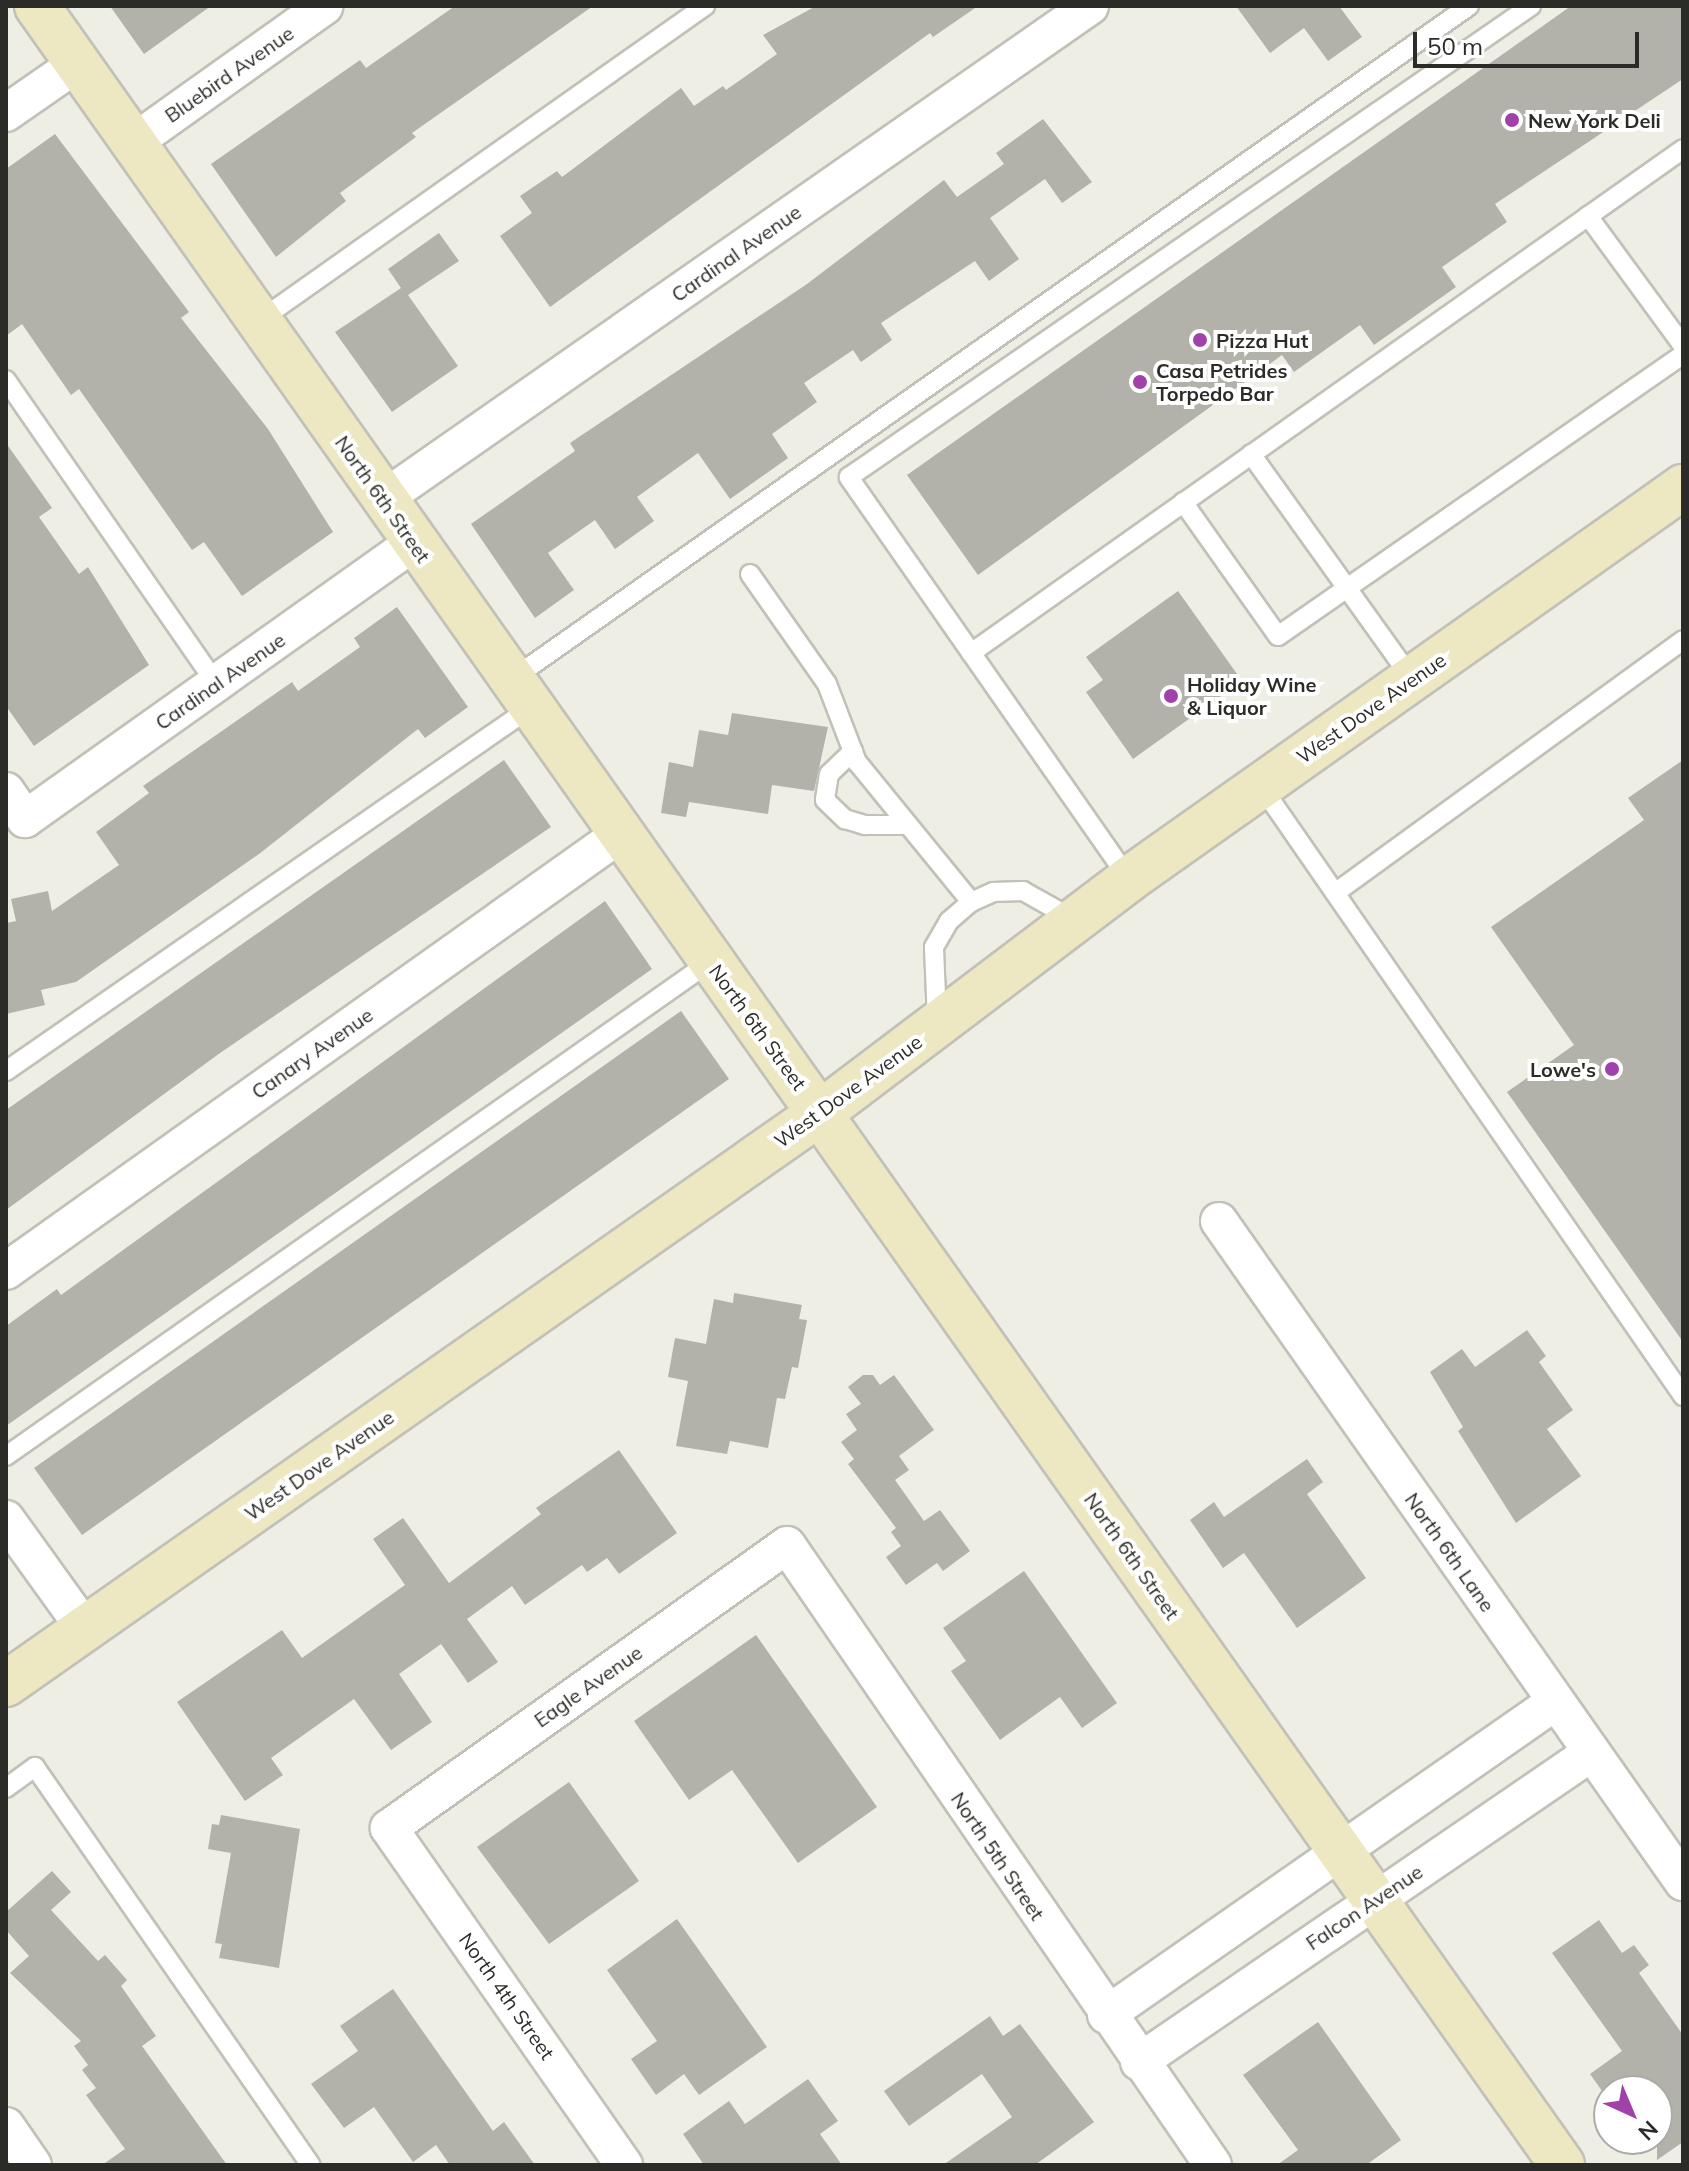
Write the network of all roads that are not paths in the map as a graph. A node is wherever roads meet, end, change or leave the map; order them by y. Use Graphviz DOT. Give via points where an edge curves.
graph roads {
  1 [pos="37,6"];
  2 [pos="325,6"];
  3 [pos="705,6"];
  4 [pos="1090,6"];
  5 [pos="1469,6"];
  6 [pos="1531,6"];
  7 [pos="78,63"];
  8 [pos="6,113"];
  9 [pos="134,142"];
  10 [pos="1683,149"];
  11 [pos="1588,216"];
  12 [pos="258,322"];
  13 [pos="1683,346"];
  14 [pos="1683,354"];
  15 [pos="6,380"];
  16 [pos="1251,454"];
  17 [pos="1683,487"];
  18 [pos="383,499"];
  19 [pos="1183,502"];
  20 [pos="414,543"];
  21 [pos="750,574"];
  22 [pos="1347,589"];
  23 [pos="1683,640"];
  24 [pos="971,653"];
  25 [pos="1412,679"];
  26 [pos="216,683"];
  27 [pos="520,694"];
  28 [pos="853,751"];
  29 [pos="1261,786"];
  30 [pos="16,805"];
  31 [pos="908,825"];
  32 [pos="619,835"];
  33 [pos="1129,879"];
  34 [pos="1335,893"];
  35 [pos="971,902"];
  36 [pos="1075,920"];
  37 [pos="710,962"];
  38 [pos="937,1026"];
  39 [pos="6,1071"];
  40 [pos="820,1113"];
  41 [pos="1219,1221"];
  42 [pos="6,1271"];
  43 [pos="1683,1396"];
  44 [pos="6,1456"];
  45 [pos="6,1519"];
  46 [pos="787,1545"];
  47 [pos="85,1629"];
  48 [pos="6,1684"];
  49 [pos="1555,1702"];
  50 [pos="1591,1753"];
  51 [pos="6,1788"];
  52 [pos="389,1828"];
  53 [pos="1340,1850"];
  54 [pos="1683,1882"];
  55 [pos="1375,1900"];
  56 [pos="1106,2015"];
  57 [pos="1139,2062"];
  58 [pos="6,2126"];
  59 [pos="33,2165"];
  60 [pos="311,2165"];
  61 [pos="624,2165"];
  62 [pos="1213,2165"];
  63 [pos="1562,2165"];
  1 -- 7 [label="street, North 6th Street"];
  2 -- 9 [label="street, Bluebird Avenue"];
  3 -- 12 [label="lane"];
  4 -- 18 [label="street, Cardinal Avenue"];
  5 -- 27 [label="lane"];
  6 -- 24 [label="lane" via="849,477"];
  7 -- 8 [label="street"];
  7 -- 9 [label="street, North 6th Street"];
  9 -- 12 [label="street, North 6th Street"];
  10 -- 11 [label="lane"];
  11 -- 13 [label="lane"];
  11 -- 16 [label="lane"];
  12 -- 18 [label="street, North 6th Street"];
  14 -- 22 [label="lane"];
  15 -- 26 [label="lane"];
  16 -- 19 [label="lane"];
  16 -- 22 [label="lane"];
  17 -- 25 [label="street, West Dove Avenue"];
  18 -- 20 [label="street, North 6th Street"];
  19 -- 22 [label="lane" via="1278,636"];
  19 -- 24 [label="lane"];
  20 -- 26 [label="street, Cardinal Avenue"];
  20 -- 27 [label="street, North 6th Street"];
  21 -- 28 [label="lane" via="827,684"];
  22 -- 25 [label="lane"];
  23 -- 34 [label="lane"];
  24 -- 33 [label="lane"];
  25 -- 29 [label="street, West Dove Avenue"];
  26 -- 30 [label="street, Cardinal Avenue"];
  27 -- 32 [label="street, North 6th Street"];
  27 -- 39 [label="lane"];
  28 -- 31 [label="lane"];
  28 -- 31 [label="lane" via="829,774 825,800 855,822"];
  29 -- 33 [label="street, West Dove Avenue"];
  29 -- 34 [label="lane"];
  31 -- 35 [label="lane"];
  32 -- 37 [label="street, North 6th Street"];
  32 -- 42 [label="street, Canary Avenue"];
  33 -- 36 [label="street, West Dove Avenue"];
  34 -- 43 [label="lane"];
  35 -- 36 [label="lane" via="993,892 1023,891"];
  35 -- 38 [label="lane" via="949,921 934,947"];
  36 -- 38 [label="street, West Dove Avenue"];
  37 -- 40 [label="street, North 6th Street"];
  37 -- 44 [label="lane"];
  38 -- 40 [label="street, West Dove Avenue"];
  40 -- 47 [label="street, West Dove Avenue"];
  40 -- 53 [label="street, North 6th Street"];
  41 -- 49 [label="street, North 6th Lane"];
  45 -- 47 [label="street"];
  46 -- 52 [label="street, Eagle Avenue"];
  46 -- 56 [label="street, North 5th Street"];
  47 -- 48 [label="street, West Dove Avenue"];
  49 -- 50 [label="street, North 6th Lane"];
  49 -- 53 [label="street"];
  50 -- 54 [label="street, North 6th Lane"];
  50 -- 55 [label="street, Falcon Avenue"];
  51 -- 60 [label="lane" via="35,1767"];
  52 -- 61 [label="street, North 4th Street"];
  53 -- 55 [label="street, North 6th Street"];
  53 -- 56 [label="street"];
  55 -- 57 [label="street, Falcon Avenue"];
  55 -- 63 [label="street, North 6th Street"];
  56 -- 57 [label="street, North 5th Street"];
  57 -- 62 [label="street, North 5th Street"];
  58 -- 59 [label="street"];
}
